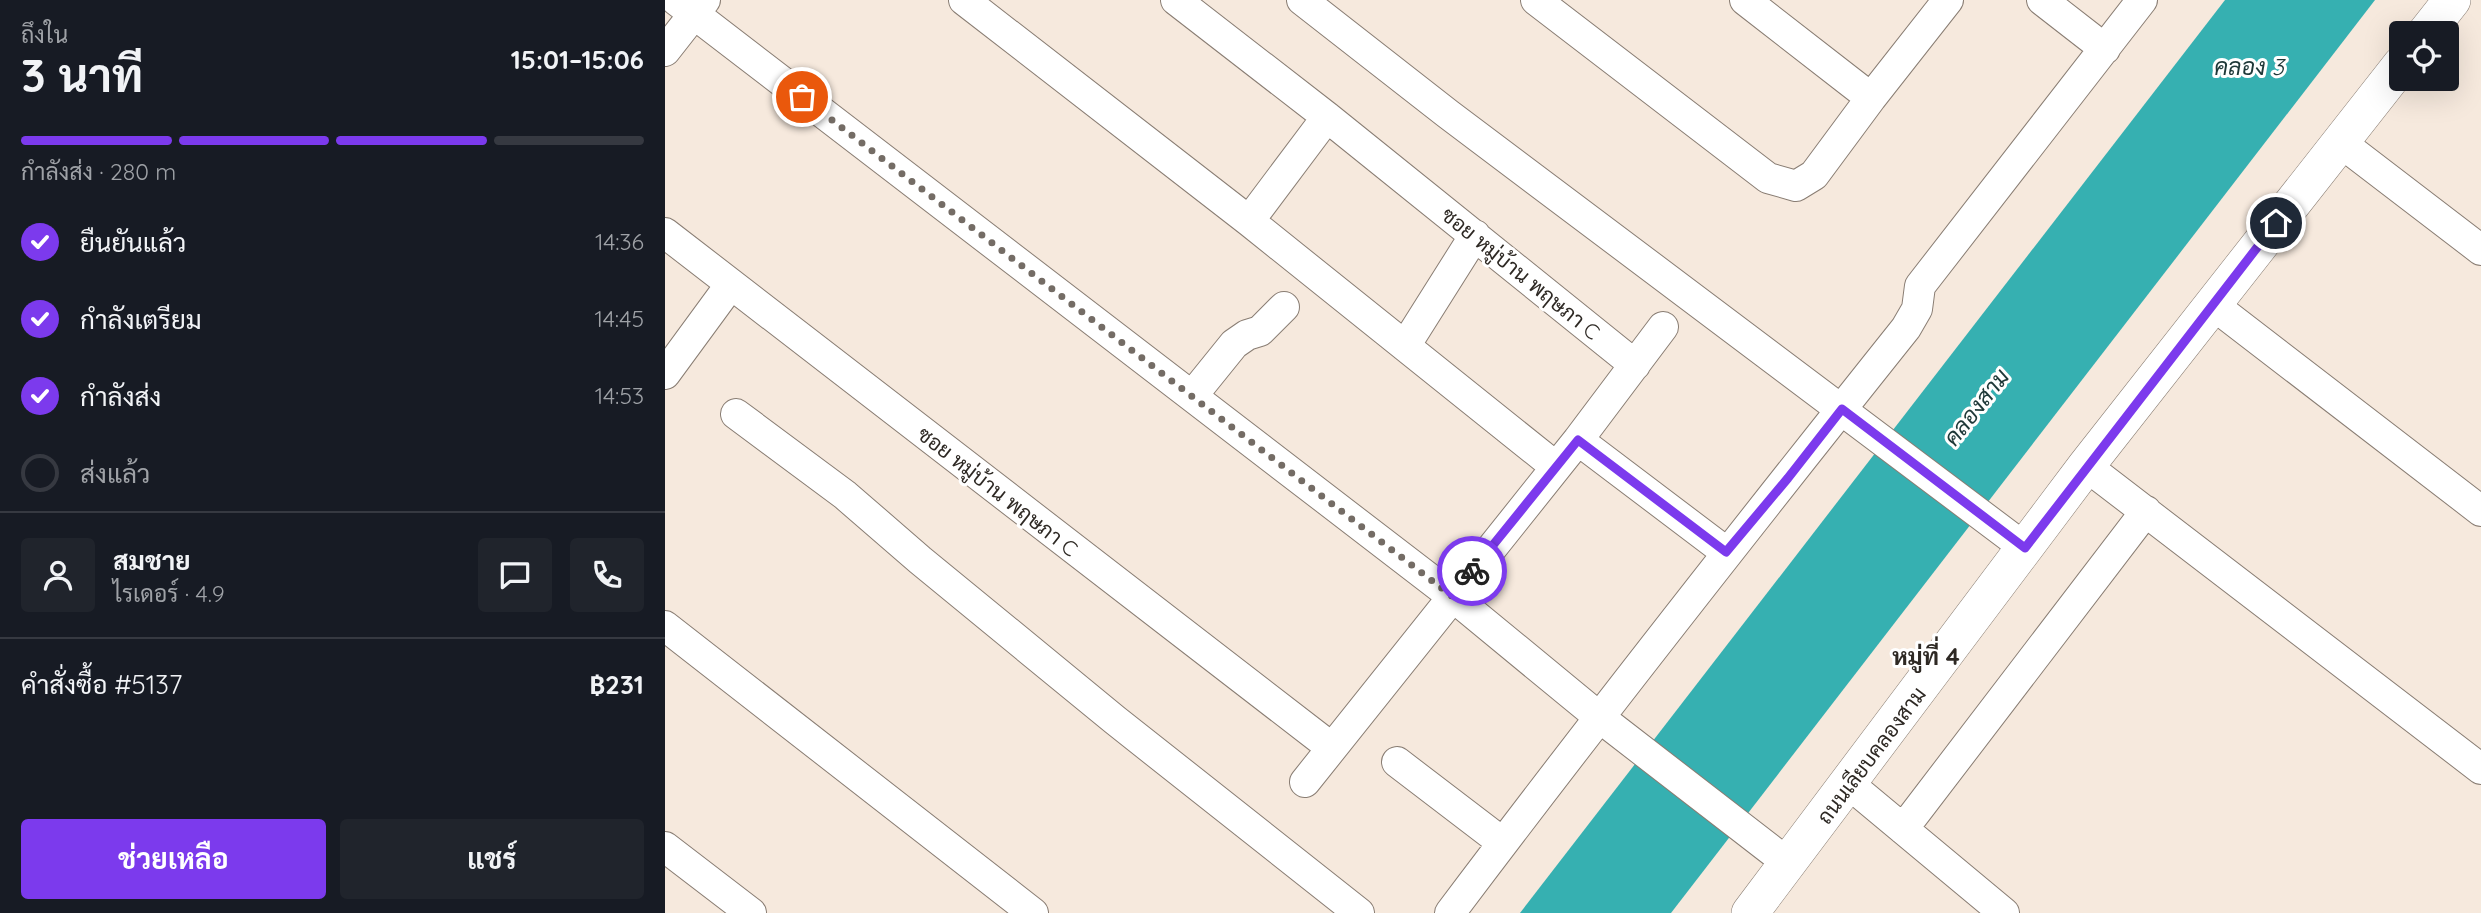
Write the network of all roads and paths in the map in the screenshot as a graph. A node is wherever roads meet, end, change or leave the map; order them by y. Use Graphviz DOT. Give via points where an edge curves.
graph roads {
  1 [pos="964,0"];
  2 [pos="1176,0"];
  3 [pos="1302,0"];
  4 [pos="1536,0"];
  5 [pos="1745,0"];
  6 [pos="1948,0"];
  7 [pos="2042,0"];
  8 [pos="2142,0"];
  9 [pos="2452,0"];
  10 [pos="692,5"];
  11 [pos="2435,21"];
  12 [pos="2105,49"];
  13 [pos="665,51"];
  14 [pos="2389,80"];
  15 [pos="1871,98"];
  16 [pos="1327,117"];
  17 [pos="2340,142"];
  18 [pos="1249,222"];
  19 [pos="665,233"];
  20 [pos="1475,235"];
  21 [pos="2481,250"];
  22 [pos="731,284"];
  23 [pos="2211,304"];
  24 [pos="1284,307"];
  25 [pos="1663,327"];
  26 [pos="1405,346"];
  27 [pos="1635,365"];
  28 [pos="665,374"];
  29 [pos="1192,396"];
  30 [pos="1842,409"];
  31 [pos="736,414"];
  32 [pos="1578,440"];
  33 [pos="1556,467"];
  34 [pos="2086,467"];
  35 [pos="2146,511"];
  36 [pos="2481,511"];
  37 [pos="2025,548"];
  38 [pos="1726,552"];
  39 [pos="1452,596"];
  40 [pos="665,626"];
  41 [pos="1599,718"];
  42 [pos="1332,748"];
  43 [pos="1397,762"];
  44 [pos="2481,769"];
  45 [pos="1305,782"];
  46 [pos="1849,784"];
  47 [pos="1903,830"];
  48 [pos="1503,843"];
  49 [pos="665,847"];
  50 [pos="1789,864"];
  51 [pos="751,913"];
  52 [pos="1033,913"];
  53 [pos="1359,913"];
  54 [pos="1451,913"];
  55 [pos="1750,913"];
  56 [pos="2004,913"];
  1 -- 18 [label="street"];
  2 -- 16 [label="street, ซอย หมู่บ้าน พฤษภา C"];
  3 -- 30 [label="street"];
  4 -- 15 [label="street" via="1777,181 1796,186 1814,175"];
  5 -- 15 [label="street"];
  6 -- 15 [label="street"];
  7 -- 12 [label="street"];
  8 -- 12 [label="street"];
  9 -- 11 [label="main road"];
  10 -- 13 [label="street"];
  10 -- 29 [label="street"];
  12 -- 30 [label="street" via="1920,286 1917,309 1906,328"];
  14 -- 17 [label="main road, ถนนเลียบคลองสาม"];
  16 -- 18 [label="street"];
  16 -- 20 [label="street, ซอย หมู่บ้าน พฤษภา C"];
  17 -- 21 [label="street"];
  17 -- 23 [label="main road, ถนนเลียบคลองสาม"];
  18 -- 26 [label="street"];
  19 -- 22 [label="street, ซอย หมู่บ้าน พฤษภา C"];
  20 -- 26 [label="street"];
  20 -- 27 [label="street, ซอย หมู่บ้าน พฤษภา C"];
  22 -- 28 [label="street"];
  22 -- 42 [label="street, ซอย หมู่บ้าน พฤษภา C"];
  23 -- 34 [label="main road, ถนนเลียบคลองสาม"];
  23 -- 36 [label="street"];
  24 -- 29 [label="street" via="1260,331 1234,344"];
  25 -- 27 [label="street"];
  26 -- 33 [label="street"];
  27 -- 32 [label="street"];
  29 -- 39 [label="street"];
  30 -- 37 [label="street"];
  30 -- 38 [label="street"];
  31 -- 53 [label="street" via="845,495 1115,720"];
  32 -- 33 [label="street"];
  32 -- 38 [label="street"];
  33 -- 39 [label="street"];
  34 -- 35 [label="street"];
  34 -- 37 [label="main road, ถนนเลียบคลองสาม"];
  35 -- 44 [label="street"];
  35 -- 47 [label="street"];
  37 -- 46 [label="main road, ถนนเลียบคลองสาม"];
  38 -- 41 [label="street"];
  39 -- 41 [label="street"];
  39 -- 42 [label="street"];
  40 -- 52 [label="street"];
  41 -- 48 [label="street"];
  41 -- 50 [label="street"];
  42 -- 45 [label="street"];
  43 -- 48 [label="street"];
  46 -- 47 [label="street"];
  46 -- 50 [label="main road, ถนนเลียบคลองสาม"];
  47 -- 56 [label="street"];
  48 -- 54 [label="street"];
  49 -- 51 [label="street"];
  50 -- 55 [label="main road, ถนนเลียบคลองสาม"];
}
